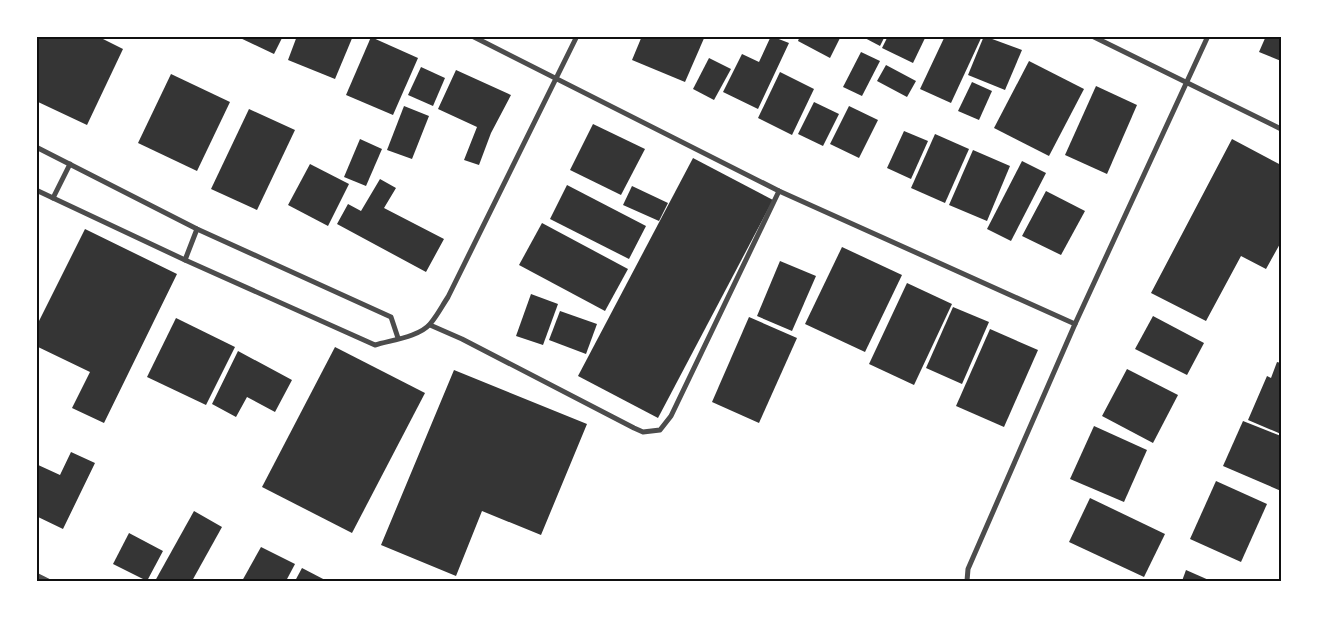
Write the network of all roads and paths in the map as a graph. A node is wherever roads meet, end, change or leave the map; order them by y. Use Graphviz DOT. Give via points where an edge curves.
graph roads {
  1 [pos="472,36"];
  2 [pos="577,36"];
  3 [pos="1092,36"];
  4 [pos="1208,36"];
  5 [pos="558,79"];
  6 [pos="1186,82"];
  7 [pos="1281,129"];
  8 [pos="36,147"];
  9 [pos="70,164"];
  10 [pos="38,190"];
  11 [pos="779,191"];
  12 [pos="52,198"];
  13 [pos="197,229"];
  14 [pos="185,260"];
  15 [pos="1075,324"];
  16 [pos="430,325"];
  17 [pos="398,338"];
  18 [pos="36,575"];
  19 [pos="48,581"];
  20 [pos="967,581"];
  1 -- 5 [label="street"];
  2 -- 5 [label="street"];
  3 -- 6 [label="street"];
  4 -- 6 [label="street"];
  5 -- 11 [label="street"];
  5 -- 16 [label="street" via="448,297"];
  6 -- 7 [label="street"];
  6 -- 15 [label="street"];
  8 -- 9 [label="street"];
  9 -- 12 [label="street"];
  9 -- 13 [label="street"];
  10 -- 12 [label="street"];
  11 -- 15 [label="street"];
  11 -- 16 [label="street" via="670,416 660,430 643,432 634,428"];
  12 -- 14 [label="street"];
  13 -- 14 [label="street"];
  13 -- 17 [label="street" via="390,316"];
  14 -- 17 [label="street" via="375,346"];
  15 -- 20 [label="street" via="968,568"];
  16 -- 17 [label="street" via="410,337"];
  18 -- 19 [label="street"];
}
